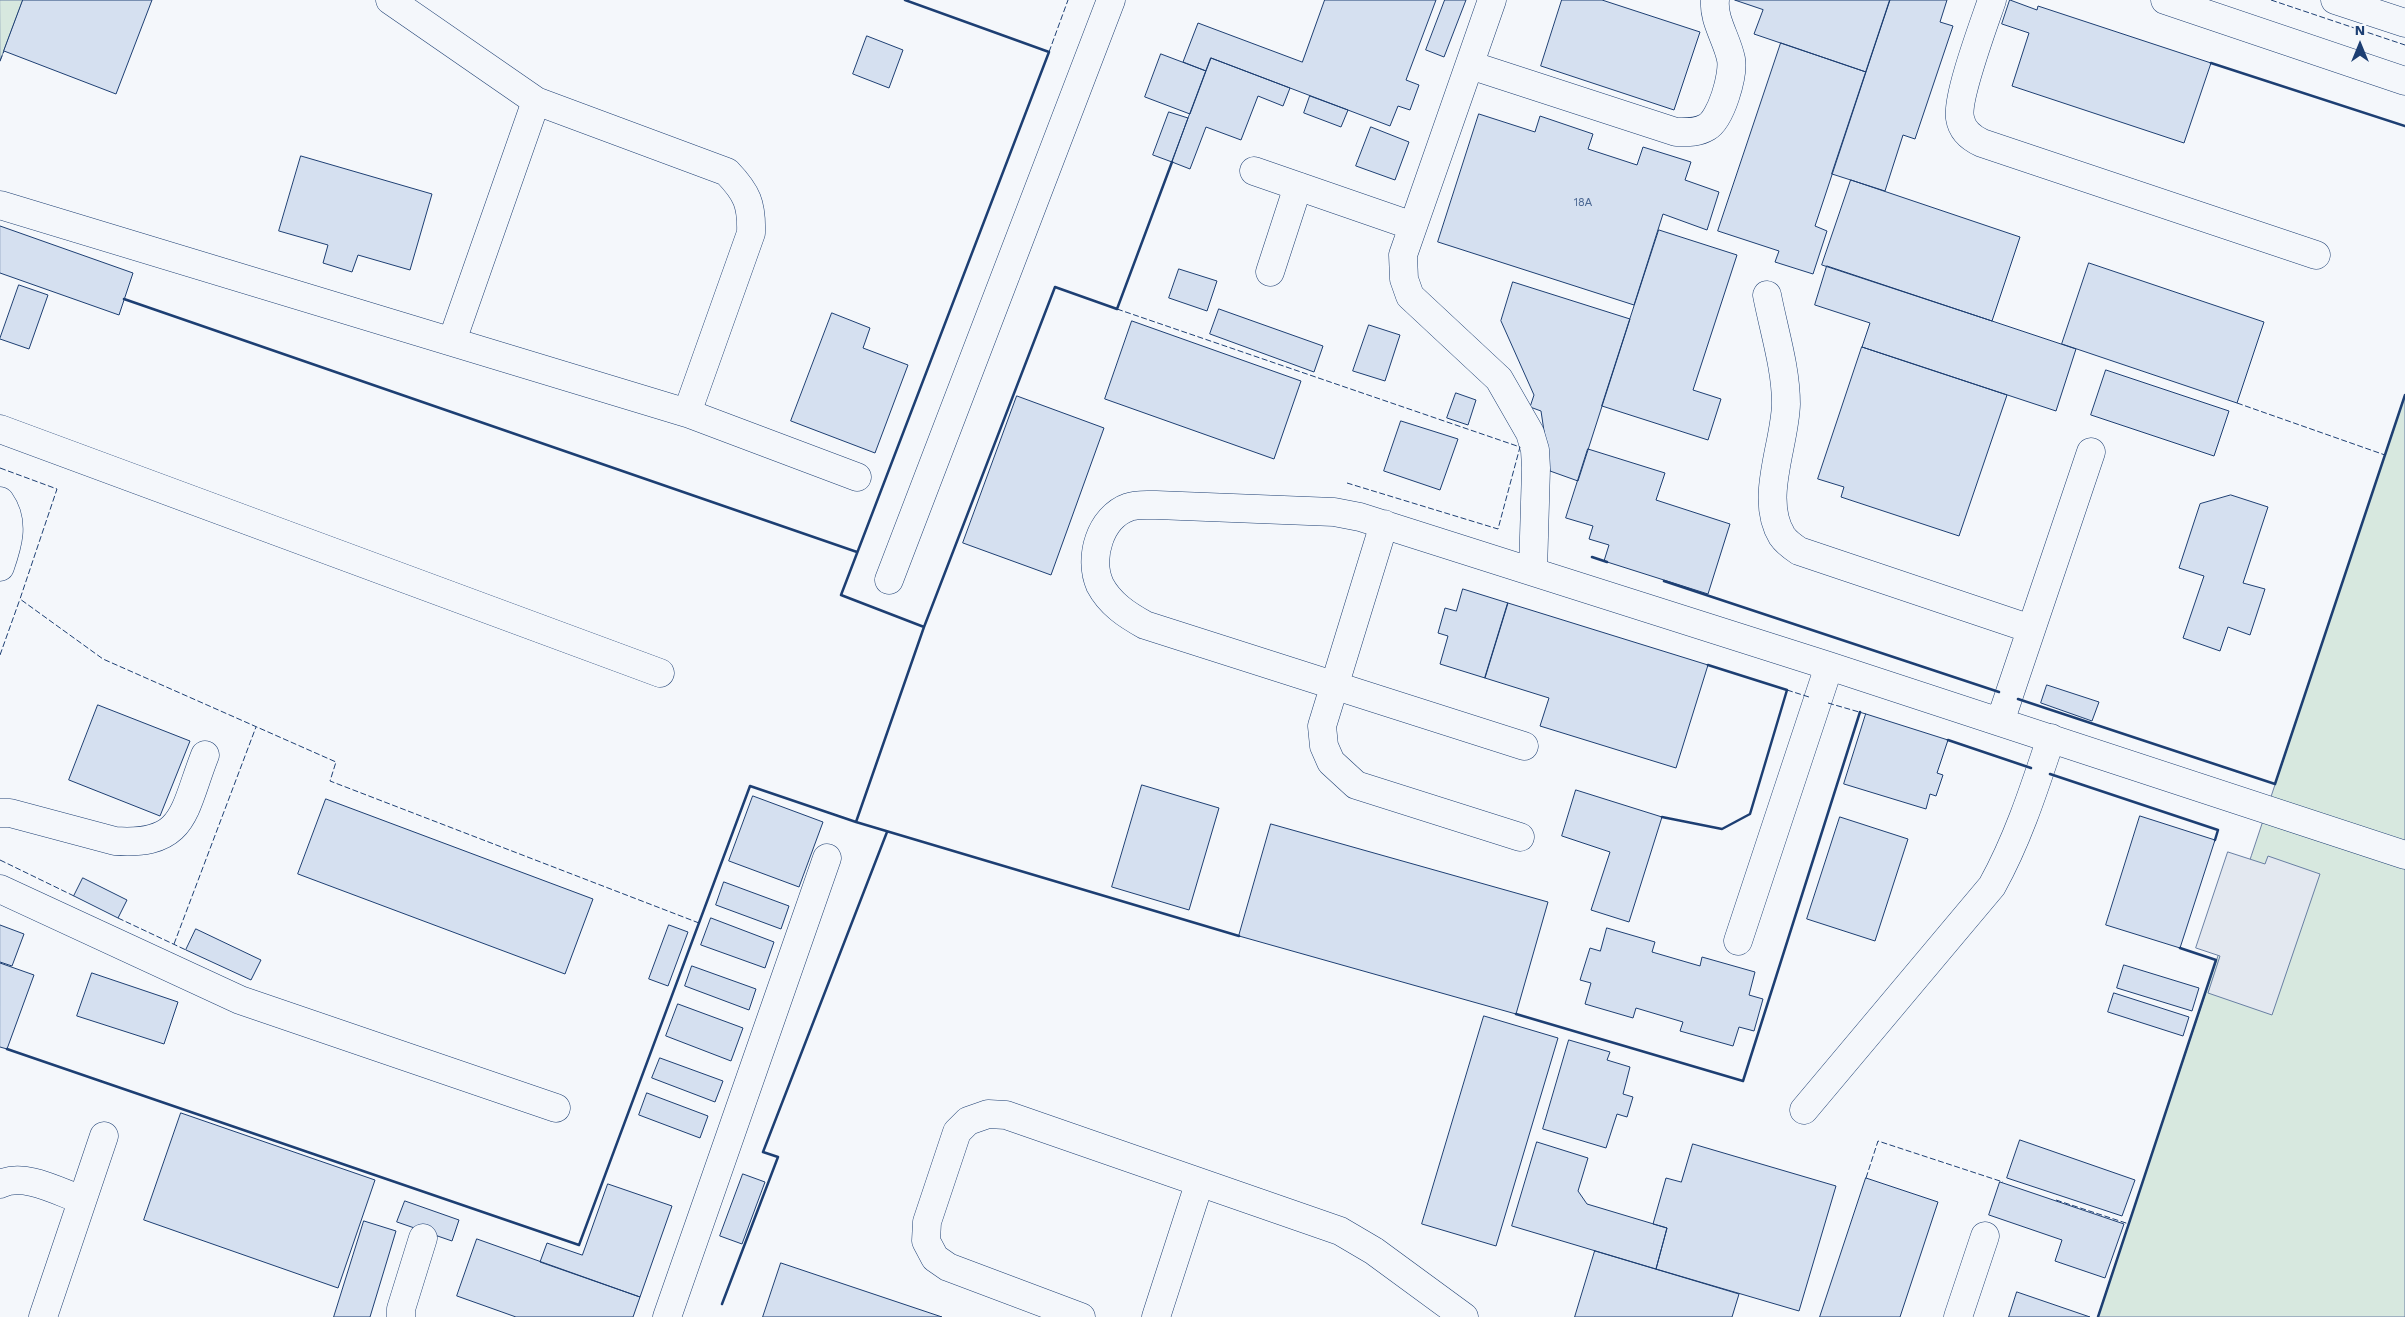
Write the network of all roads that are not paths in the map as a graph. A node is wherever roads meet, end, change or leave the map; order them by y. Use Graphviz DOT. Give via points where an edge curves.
graph roads {
  1 [pos="390,0"];
  2 [pos="1111,0"];
  3 [pos="1492,0"];
  4 [pos="1715,0"];
  5 [pos="1992,0"];
  6 [pos="2165,0"];
  7 [pos="2335,0"];
  8 [pos="2405,23"];
  9 [pos="1470,65"];
  10 [pos="2405,81"];
  11 [pos="536,101"];
  12 [pos="1254,171"];
  13 [pos="1298,186"];
  14 [pos="0,205"];
  15 [pos="1414,226"];
  16 [pos="2316,255"];
  17 [pos="1270,272"];
  18 [pos="1767,295"];
  19 [pos="452,341"];
  20 [pos="687,413"];
  21 [pos="0,428"];
  22 [pos="2091,452"];
  23 [pos="857,477"];
  24 [pos="0,501"];
  25 [pos="1384,524"];
  26 [pos="0,567"];
  27 [pos="1533,571"];
  28 [pos="889,580"];
  29 [pos="2031,629"];
  30 [pos="1830,666"];
  31 [pos="660,673"];
  32 [pos="1333,685"];
  33 [pos="2000,722"];
  34 [pos="2051,738"];
  35 [pos="1524,746"];
  36 [pos="205,755"];
  37 [pos="0,813"];
  38 [pos="1520,837"];
  39 [pos="2405,855"];
  40 [pos="827,858"];
  41 [pos="0,889"];
  42 [pos="1738,941"];
  43 [pos="556,1108"];
  44 [pos="1804,1110"];
  45 [pos="104,1136"];
  46 [pos="0,1184"];
  47 [pos="1199,1184"];
  48 [pos="82,1200"];
  49 [pos="1985,1236"];
  50 [pos="423,1238"];
  51 [pos="43,1317"];
  52 [pos="401,1317"];
  53 [pos="667,1317"];
  54 [pos="1081,1317"];
  55 [pos="1156,1317"];
  56 [pos="1464,1317"];
  57 [pos="1958,1317"];
  1 -- 11 [label="lane"];
  2 -- 28 [label="lane"];
  3 -- 9 [label="lane"];
  4 -- 9 [label="lane" via="1714,10 1732,62 1730,78 1717,116 1708,126 1694,132 1676,132"];
  5 -- 16 [label="lane" via="1960,101 1960,119 1969,136"];
  6 -- 10 [label="lane"];
  7 -- 8 [label="lane"];
  9 -- 15 [label="lane"];
  11 -- 19 [label="lane"];
  11 -- 20 [label="lane" via="727,172 742,188 752,210 751,232"];
  12 -- 13 [label="lane"];
  13 -- 15 [label="lane"];
  13 -- 17 [label="lane"];
  14 -- 19 [label="lane"];
  15 -- 27 [label="lane" via="1404,255 1404,278 1410,296 1498,379 1530,433 1536,468"];
  18 -- 29 [label="lane" via="1786,405 1772,497 1774,519 1783,537 1799,551"];
  19 -- 20 [label="lane"];
  20 -- 23 [label="lane"];
  21 -- 31 [label="lane"];
  22 -- 29 [label="lane"];
  24 -- 26 [label="lane" via="10,522"];
  25 -- 27 [label="lane"];
  25 -- 32 [label="lane"];
  25 -- 32 [label="lane" via="1334,512 1156,505 1130,507 1114,515 1103,530 1096,566 1100,584 1124,614 1145,625"];
  27 -- 30 [label="lane"];
  29 -- 33 [label="lane"];
  30 -- 33 [label="lane"];
  30 -- 42 [label="lane"];
  32 -- 35 [label="lane"];
  32 -- 38 [label="lane" via="1322,726 1324,746 1331,762 1344,776 1356,785"];
  33 -- 34 [label="lane"];
  34 -- 39 [label="lane"];
  34 -- 44 [label="lane" via="2011,852 1992,886"];
  36 -- 37 [label="lane" via="177,825 156,840 115,841"];
  40 -- 53 [label="lane"];
  41 -- 43 [label="lane" via="240,1000"];
  45 -- 48 [label="lane"];
  46 -- 48 [label="lane" via="26,1180"];
  47 -- 54 [label="lane" via="1006,1115 988,1114 968,1121 957,1132 927,1222 926,1241 935,1258 948,1267"];
  47 -- 55 [label="lane"];
  47 -- 56 [label="lane" via="1340,1231 1374,1250"];
  48 -- 51 [label="lane"];
  49 -- 57 [label="lane"];
  50 -- 52 [label="lane"];
}
